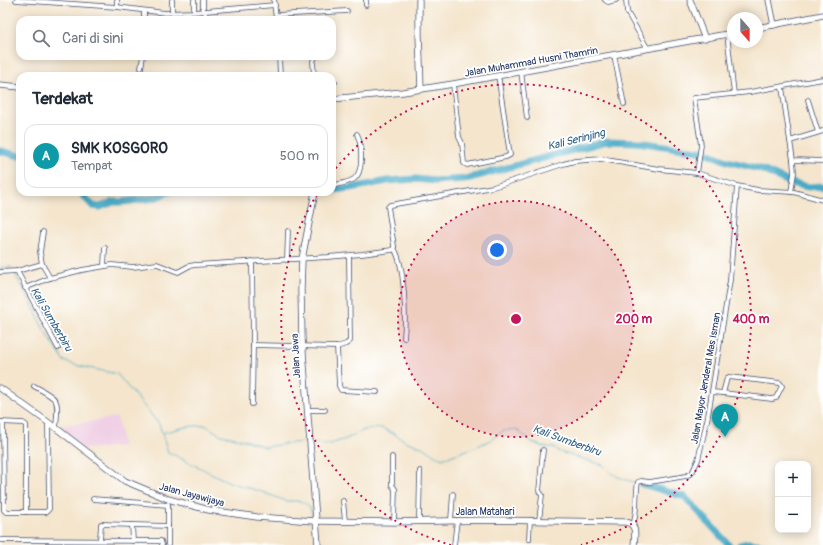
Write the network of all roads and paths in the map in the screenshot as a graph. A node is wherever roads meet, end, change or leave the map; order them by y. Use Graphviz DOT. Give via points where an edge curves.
graph roads {
  1 [pos="16,0"];
  2 [pos="117,0"];
  3 [pos="172,0"];
  4 [pos="194,0"];
  5 [pos="203,0"];
  6 [pos="366,0"];
  7 [pos="419,0"];
  8 [pos="605,0"];
  9 [pos="616,0"];
  10 [pos="626,0"];
  11 [pos="690,0"];
  12 [pos="769,0"];
  13 [pos="275,2"];
  14 [pos="366,5"];
  15 [pos="117,7"];
  16 [pos="144,11"];
  17 [pos="204,11"];
  18 [pos="347,11"];
  19 [pos="194,12"];
  20 [pos="172,13"];
  21 [pos="276,15"];
  22 [pos="823,15"];
  23 [pos="144,16"];
  24 [pos="205,16"];
  25 [pos="774,25"];
  26 [pos="763,27"];
  27 [pos="727,35"];
  28 [pos="705,39"];
  29 [pos="731,48"];
  30 [pos="648,49"];
  31 [pos="614,55"];
  32 [pos="142,60"];
  33 [pos="279,60"];
  34 [pos="314,60"];
  35 [pos="141,68"];
  36 [pos="521,71"];
  37 [pos="280,72"];
  38 [pos="314,72"];
  39 [pos="498,75"];
  40 [pos="823,79"];
  41 [pos="453,84"];
  42 [pos="0,85"];
  43 [pos="16,87"];
  44 [pos="782,87"];
  45 [pos="421,89"];
  46 [pos="734,94"];
  47 [pos="336,97"];
  48 [pos="808,100"];
  49 [pos="624,104"];
  50 [pos="527,118"];
  51 [pos="821,131"];
  52 [pos="357,134"];
  53 [pos="790,141"];
  54 [pos="793,160"];
  55 [pos="823,161"];
  56 [pos="697,172"];
  57 [pos="336,185"];
  58 [pos="737,186"];
  59 [pos="791,192"];
  60 [pos="314,196"];
  61 [pos="823,200"];
  62 [pos="288,231"];
  63 [pos="43,232"];
  64 [pos="105,248"];
  65 [pos="394,248"];
  66 [pos="349,256"];
  67 [pos="302,259"];
  68 [pos="287,260"];
  69 [pos="252,261"];
  70 [pos="42,264"];
  71 [pos="104,266"];
  72 [pos="0,272"];
  73 [pos="14,272"];
  74 [pos="50,278"];
  75 [pos="25,288"];
  76 [pos="404,338"];
  77 [pos="253,346"];
  78 [pos="303,346"];
  79 [pos="337,347"];
  80 [pos="58,348"];
  81 [pos="34,386"];
  82 [pos="0,388"];
  83 [pos="377,392"];
  84 [pos="712,392"];
  85 [pos="723,393"];
  86 [pos="252,404"];
  87 [pos="307,410"];
  88 [pos="325,410"];
  89 [pos="1,422"];
  90 [pos="48,423"];
  91 [pos="56,428"];
  92 [pos="543,450"];
  93 [pos="392,457"];
  94 [pos="420,472"];
  95 [pos="453,494"];
  96 [pos="93,499"];
  97 [pos="344,501"];
  98 [pos="168,502"];
  99 [pos="26,512"];
  100 [pos="454,520"];
  101 [pos="530,520"];
  102 [pos="314,521"];
  103 [pos="345,521"];
  104 [pos="419,521"];
  105 [pos="539,521"];
  106 [pos="394,522"];
  107 [pos="132,525"];
  108 [pos="633,525"];
  109 [pos="168,526"];
  110 [pos="529,539"];
  111 [pos="0,540"];
  112 [pos="100,540"];
  113 [pos="133,541"];
  114 [pos="41,543"];
  115 [pos="80,543"];
  116 [pos="162,545"];
  117 [pos="168,545"];
  118 [pos="318,545"];
  119 [pos="454,545"];
  120 [pos="634,545"];
  1 -- 15 [label="street"];
  2 -- 15 [label="street"];
  3 -- 20 [label="street"];
  4 -- 19 [label="street"];
  5 -- 17 [label="street"];
  6 -- 14 [label="street"];
  7 -- 45 [label="street"];
  8 -- 9 [label="street"];
  10 -- 30 [label="street" via="627,12"];
  11 -- 28 [label="street"];
  12 -- 25 [label="street"];
  13 -- 17 [label="street"];
  13 -- 21 [label="street"];
  15 -- 16 [label="street"];
  16 -- 20 [label="street"];
  16 -- 23 [label="street"];
  17 -- 19 [label="street"];
  17 -- 24 [label="street"];
  18 -- 21 [label="street"];
  19 -- 20 [label="street"];
  22 -- 25 [label="street"];
  25 -- 26 [label="street"];
  27 -- 28 [label="street, Jalan Muhammad Husni Thamrin"];
  28 -- 30 [label="street, Jalan Muhammad Husni Thamrin"];
  29 -- 46 [label="street"];
  30 -- 31 [label="street, Jalan Muhammad Husni Thamrin"];
  31 -- 36 [label="street, Jalan Muhammad Husni Thamrin"];
  31 -- 49 [label="street"];
  32 -- 35 [label="street"];
  33 -- 37 [label="street"];
  34 -- 38 [label="street"];
  36 -- 39 [label="street, Jalan Muhammad Husni Thamrin"];
  36 -- 50 [label="street"];
  39 -- 41 [label="street, Jalan Muhammad Husni Thamrin"];
  39 -- 41 [label="street" via="510,155 508,157 467,165 464,163"];
  40 -- 44 [label="street"];
  41 -- 45 [label="street, Jalan Muhammad Husni Thamrin"];
  42 -- 43 [label="street"];
  44 -- 46 [label="street"];
  44 -- 53 [label="street"];
  45 -- 47 [label="street, Jalan Muhammad Husni Thamrin"];
  46 -- 56 [label="street" via="694,98 701,145"];
  48 -- 51 [label="street"];
  51 -- 53 [label="street"];
  52 -- 57 [label="street" via="361,153 359,172 352,180"];
  53 -- 54 [label="street"];
  54 -- 55 [label="street"];
  54 -- 59 [label="street"];
  56 -- 58 [label="street"];
  56 -- 65 [label="street" via="601,160 575,161 493,186 390,205 388,208"];
  58 -- 59 [label="street" via="763,191"];
  58 -- 84 [label="street, Jalan Mayor Jenderal Mas Isman" via="730,280"];
  59 -- 61 [label="street"];
  60 -- 67 [label="street, Jalan Jawa"];
  62 -- 68 [label="street"];
  63 -- 70 [label="street" via="40,252"];
  64 -- 71 [label="street"];
  65 -- 66 [label="street"];
  65 -- 76 [label="street" via="398,256 406,310"];
  66 -- 67 [label="street"];
  66 -- 79 [label="street" via="351,338 346,344"];
  67 -- 68 [label="street"];
  67 -- 78 [label="street, Jalan Jawa"];
  68 -- 69 [label="street"];
  69 -- 71 [label="street" via="192,265 178,272 157,264 133,267"];
  69 -- 77 [label="street"];
  70 -- 73 [label="street"];
  70 -- 74 [label="street"];
  71 -- 74 [label="street"];
  72 -- 73 [label="street"];
  73 -- 75 [label="street"];
  74 -- 75 [label="street"];
  75 -- 80 [label="street"];
  77 -- 78 [label="street"];
  77 -- 86 [label="street"];
  78 -- 79 [label="street"];
  78 -- 87 [label="street, Jalan Jawa"];
  79 -- 83 [label="street" via="340,390"];
  81 -- 91 [label="street" via="52,396 57,402"];
  82 -- 90 [label="street, Jalan Jayawijaya"];
  84 -- 85 [label="street"];
  84 -- 108 [label="street, Jalan Mayor Jenderal Mas Isman" via="703,442 692,473 680,478 638,483"];
  85 -- 85 [label="street" via="772,399 776,398 782,385 728,377"];
  87 -- 88 [label="street"];
  87 -- 102 [label="street, Jalan Jawa"];
  89 -- 99 [label="street" via="4,510"];
  89 -- 99 [label="street" via="26,425"];
  90 -- 91 [label="street, Jalan Jayawijaya"];
  90 -- 99 [label="street" via="50,509 46,512"];
  91 -- 98 [label="street, Jalan Jayawijaya" via="125,481"];
  92 -- 105 [label="street"];
  93 -- 106 [label="street"];
  94 -- 104 [label="street"];
  95 -- 100 [label="street"];
  96 -- 98 [label="street"];
  97 -- 103 [label="street"];
  98 -- 102 [label="street, Jalan Jayawijaya" via="233,514"];
  98 -- 109 [label="street"];
  100 -- 101 [label="street, Jalan Matahari"];
  100 -- 104 [label="street, Jalan Matahari"];
  100 -- 119 [label="street"];
  101 -- 105 [label="street, Jalan Matahari"];
  101 -- 110 [label="street"];
  102 -- 103 [label="street, Jalan Matahari"];
  102 -- 118 [label="street, Jalan Jawa"];
  103 -- 106 [label="street, Jalan Matahari"];
  104 -- 106 [label="street, Jalan Matahari"];
  105 -- 108 [label="street, Jalan Matahari" via="626,522"];
  107 -- 109 [label="street"];
  107 -- 112 [label="street" via="101,524"];
  107 -- 113 [label="street"];
  108 -- 120 [label="street"];
  109 -- 117 [label="street"];
  111 -- 114 [label="street"];
  112 -- 113 [label="street"];
  112 -- 115 [label="street"];
  113 -- 116 [label="street" via="161,541"];
  114 -- 115 [label="street"];
}
